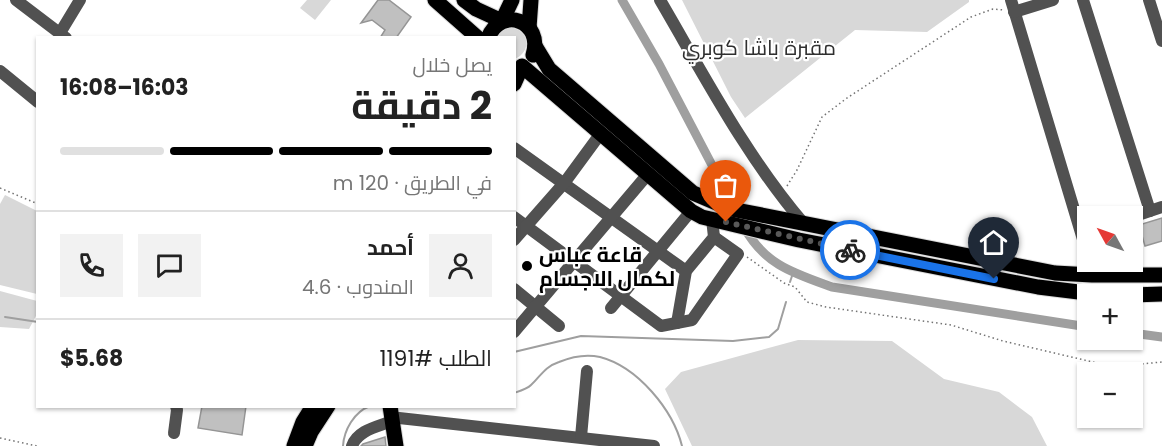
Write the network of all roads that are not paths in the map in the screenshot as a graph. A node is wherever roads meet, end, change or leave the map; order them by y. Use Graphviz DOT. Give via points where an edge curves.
graph roads {
  1 [pos="16,0"];
  2 [pos="80,0"];
  3 [pos="435,0"];
  4 [pos="464,0"];
  5 [pos="512,0"];
  6 [pos="531,0"];
  7 [pos="660,0"];
  8 [pos="1053,0"];
  9 [pos="1083,0"];
  10 [pos="1149,0"];
  11 [pos="1013,6"];
  12 [pos="502,21"];
  13 [pos="529,28"];
  14 [pos="63,35"];
  15 [pos="476,36"];
  16 [pos="489,36"];
  17 [pos="1162,41"];
  18 [pos="536,46"];
  19 [pos="518,67"];
  20 [pos="0,71"];
  21 [pos="36,100"];
  22 [pos="601,133"];
  23 [pos="516,149"];
  24 [pos="648,174"];
  25 [pos="565,183"];
  26 [pos="700,196"];
  27 [pos="1077,208"];
  28 [pos="1156,209"];
  29 [pos="691,211"];
  30 [pos="612,216"];
  31 [pos="516,218"];
  32 [pos="712,219"];
  33 [pos="741,219"];
  34 [pos="804,224"];
  35 [pos="527,226"];
  36 [pos="714,237"];
  37 [pos="516,238"];
  38 [pos="658,250"];
  39 [pos="574,261"];
  40 [pos="1077,270"];
  41 [pos="686,271"];
  42 [pos="1131,272"];
  43 [pos="1162,275"];
  44 [pos="516,291"];
  45 [pos="1077,292"];
  46 [pos="1162,294"];
  47 [pos="1143,295"];
  48 [pos="621,297"];
  49 [pos="536,307"];
  50 [pos="611,308"];
  51 [pos="677,323"];
  52 [pos="559,326"];
  53 [pos="516,330"];
  54 [pos="587,371"];
  55 [pos="176,408"];
  56 [pos="313,408"];
  57 [pos="327,408"];
  58 [pos="395,414"];
  59 [pos="174,433"];
  60 [pos="581,437"];
  61 [pos="594,442"];
  62 [pos="294,446"];
  63 [pos="305,446"];
  64 [pos="352,446"];
  65 [pos="396,446"];
  66 [pos="403,446"];
  67 [pos="654,446"];
  1 -- 14 [label="street"];
  2 -- 14 [label="street"];
  3 -- 15 [label="main road"];
  4 -- 12 [label="main road"];
  5 -- 12 [label="main road"];
  6 -- 13 [label="main road"];
  7 -- 34 [label="street" via="747,149"];
  8 -- 11 [label="street"];
  9 -- 28 [label="street"];
  10 -- 17 [label="street"];
  11 -- 27 [label="street"];
  12 -- 13 [label="main road" via="517,20"];
  12 -- 16 [label="main road"];
  13 -- 18 [label="main road"];
  18 -- 19 [label="main road"];
  18 -- 26 [label="main road" via="549,69"];
  19 -- 22 [label="main road"];
  20 -- 21 [label="street"];
  22 -- 24 [label="main road"];
  22 -- 25 [label="street"];
  23 -- 25 [label="street"];
  24 -- 29 [label="main road"];
  24 -- 30 [label="street"];
  25 -- 30 [label="street"];
  25 -- 35 [label="street"];
  26 -- 29 [label="main road"];
  26 -- 33 [label="main road"];
  29 -- 32 [label="main road"];
  29 -- 38 [label="street"];
  30 -- 38 [label="street"];
  30 -- 39 [label="street"];
  31 -- 35 [label="street"];
  32 -- 33 [label="main road"];
  32 -- 36 [label="street"];
  33 -- 34 [label="main road"];
  33 -- 45 [label="main road" via="1038,287"];
  34 -- 40 [label="main road" via="1055,273"];
  35 -- 37 [label="street"];
  35 -- 39 [label="street"];
  36 -- 41 [label="street"];
  36 -- 51 [label="street" via="738,254 692,320"];
  38 -- 41 [label="street"];
  38 -- 48 [label="street"];
  39 -- 48 [label="street"];
  39 -- 49 [label="street"];
  41 -- 51 [label="street"];
  42 -- 43 [label="main road"];
  44 -- 49 [label="street"];
  46 -- 47 [label="main road"];
  48 -- 50 [label="street"];
  48 -- 51 [label="street" via="661,326"];
  49 -- 52 [label="street"];
  49 -- 53 [label="street"];
  54 -- 60 [label="street"];
  55 -- 59 [label="street"];
  56 -- 62 [label="main road"];
  57 -- 63 [label="main road"];
  58 -- 60 [label="street"];
  58 -- 64 [label="street" via="362,433"];
  58 -- 65 [label="main road"];
  58 -- 66 [label="main road"];
  60 -- 61 [label="street"];
  61 -- 67 [label="street"];
}
